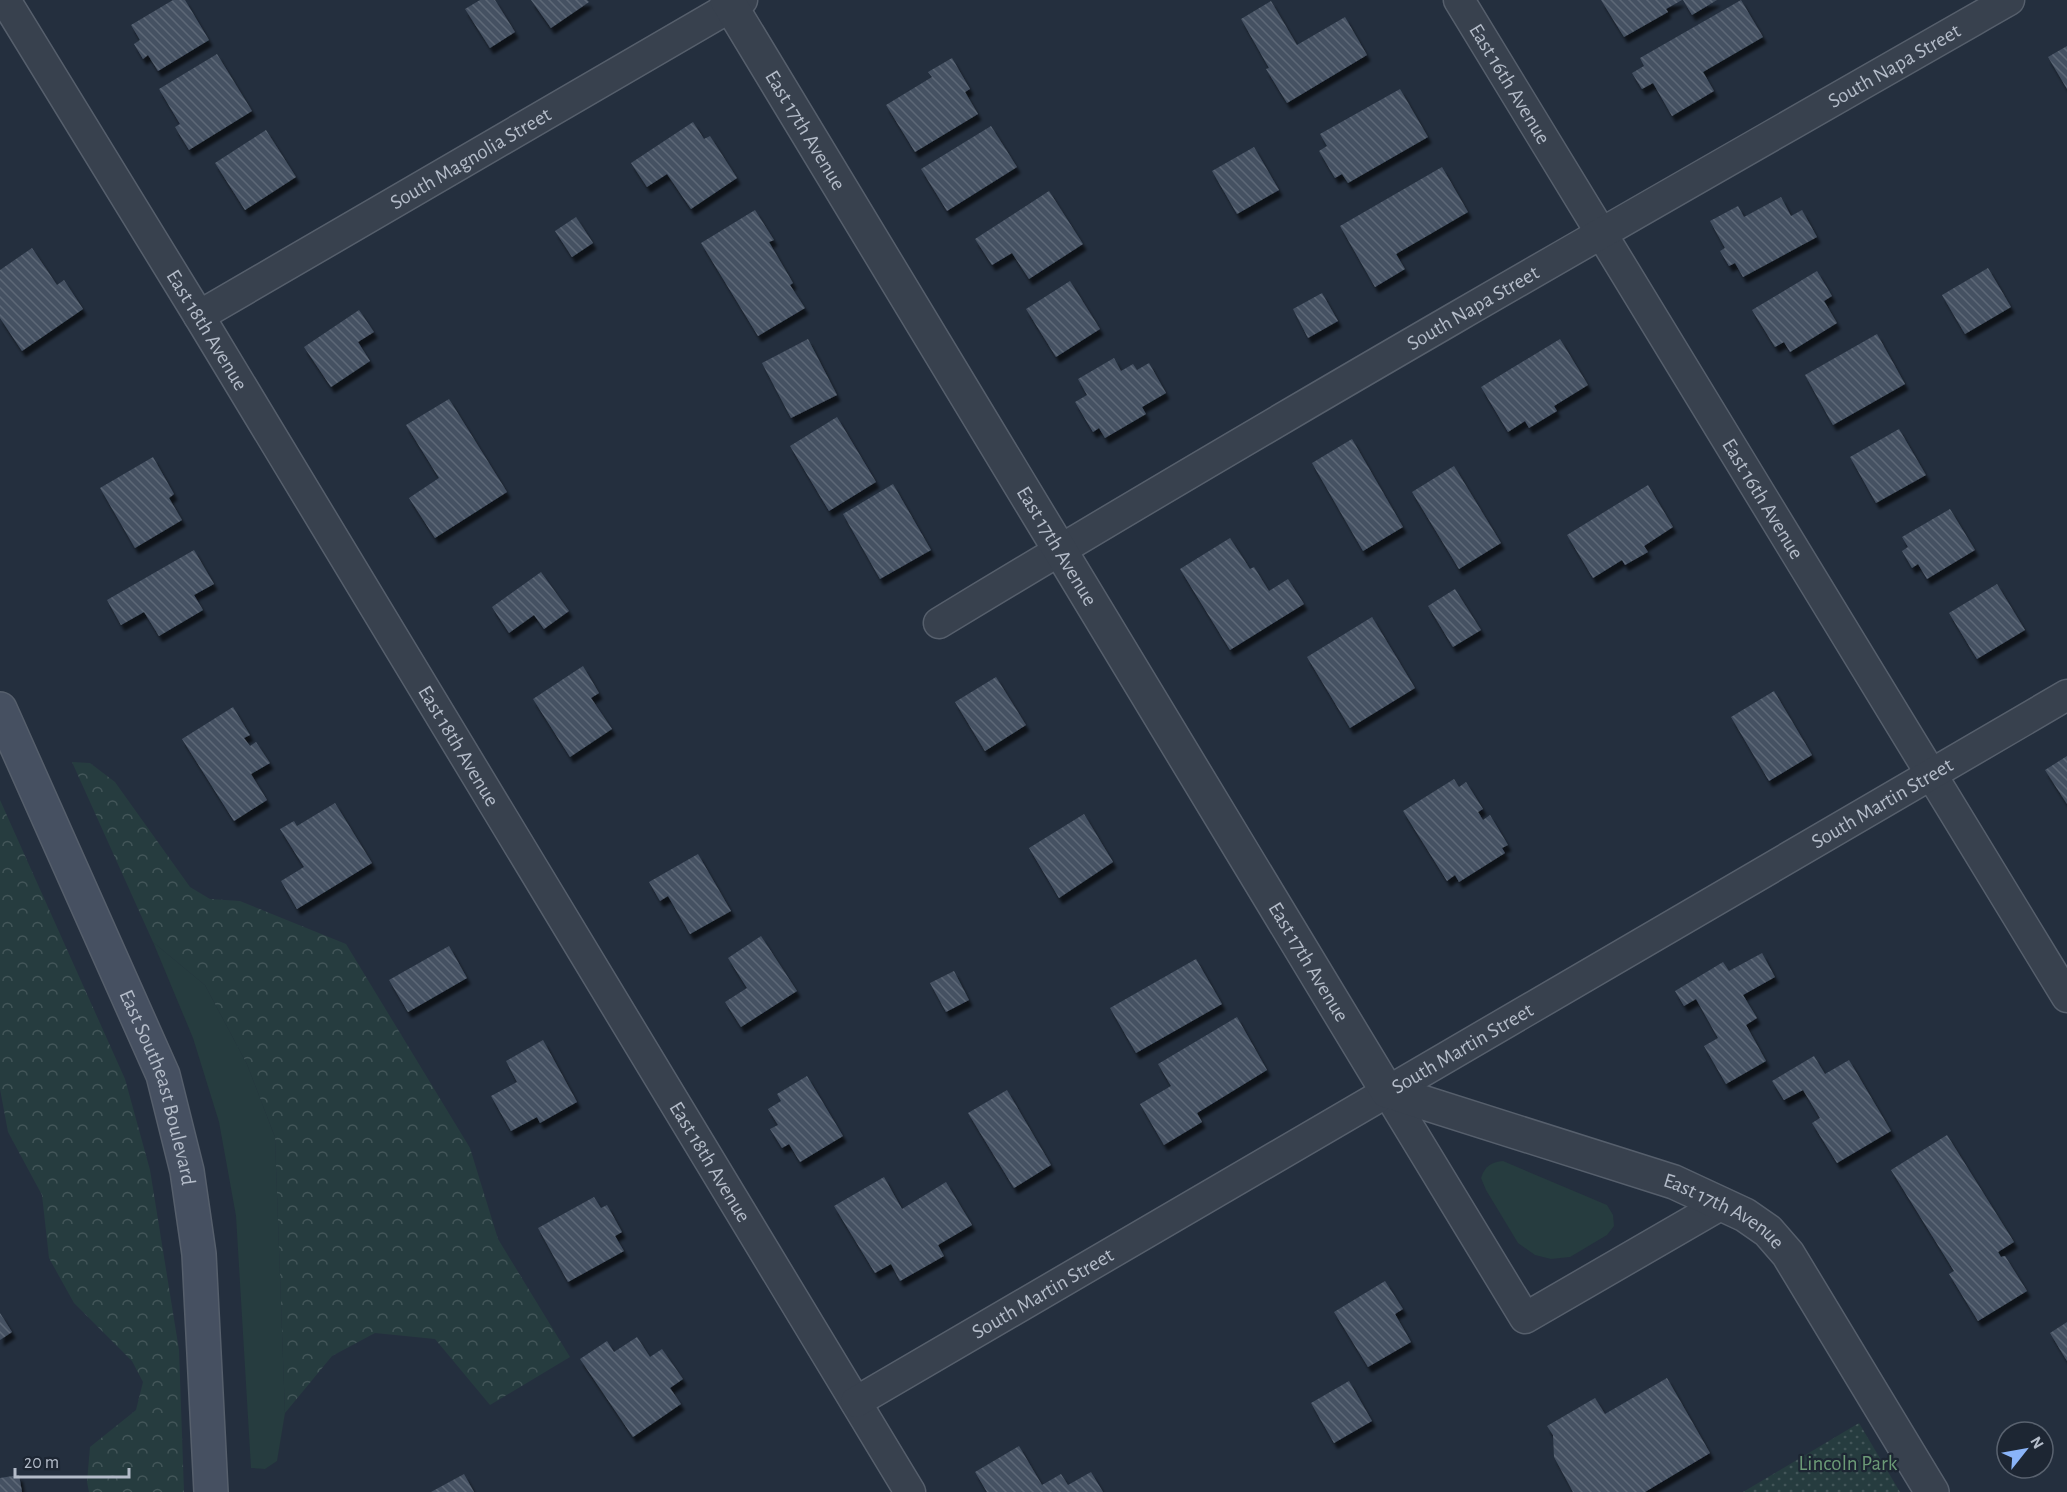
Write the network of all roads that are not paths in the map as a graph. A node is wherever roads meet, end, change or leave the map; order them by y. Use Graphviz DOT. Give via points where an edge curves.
graph roads {
  1 [pos="5,0"];
  2 [pos="1459,0"];
  3 [pos="2009,0"];
  4 [pos="733,2"];
  5 [pos="1601,233"];
  6 [pos="199,316"];
  7 [pos="1058,550"];
  8 [pos="939,623"];
  9 [pos="2067,695"];
  10 [pos="0,709"];
  11 [pos="1930,776"];
  12 [pos="2067,997"];
  13 [pos="1387,1091"];
  14 [pos="1722,1204"];
  15 [pos="856,1402"];
  16 [pos="211,1492"];
  17 [pos="910,1492"];
  18 [pos="1932,1492"];
  1 -- 6 [label="street, East 18th Avenue"];
  2 -- 5 [label="street, East 16th Avenue"];
  3 -- 5 [label="street, South Napa Street"];
  4 -- 6 [label="street, South Magnolia Street"];
  4 -- 7 [label="street, East 17th Avenue"];
  5 -- 7 [label="street, South Napa Street"];
  5 -- 11 [label="street, East 16th Avenue"];
  6 -- 15 [label="street, East 18th Avenue"];
  7 -- 8 [label="street, South Napa Street"];
  7 -- 13 [label="street, East 17th Avenue"];
  9 -- 11 [label="street, South Martin Street"];
  10 -- 16 [label="main road, East Southeast Boulevard" via="163,1075 187,1172 199,1254"];
  11 -- 12 [label="street, East 16th Avenue"];
  11 -- 13 [label="street, South Martin Street"];
  13 -- 14 [label="street, East 17th Avenue" via="1674,1182"];
  13 -- 14 [label="street, East 17th Avenue" via="1525,1318"];
  13 -- 15 [label="street, South Martin Street"];
  14 -- 18 [label="street, East 17th Avenue" via="1768,1231 1788,1254"];
  15 -- 17 [label="street, East 18th Avenue"];
}
